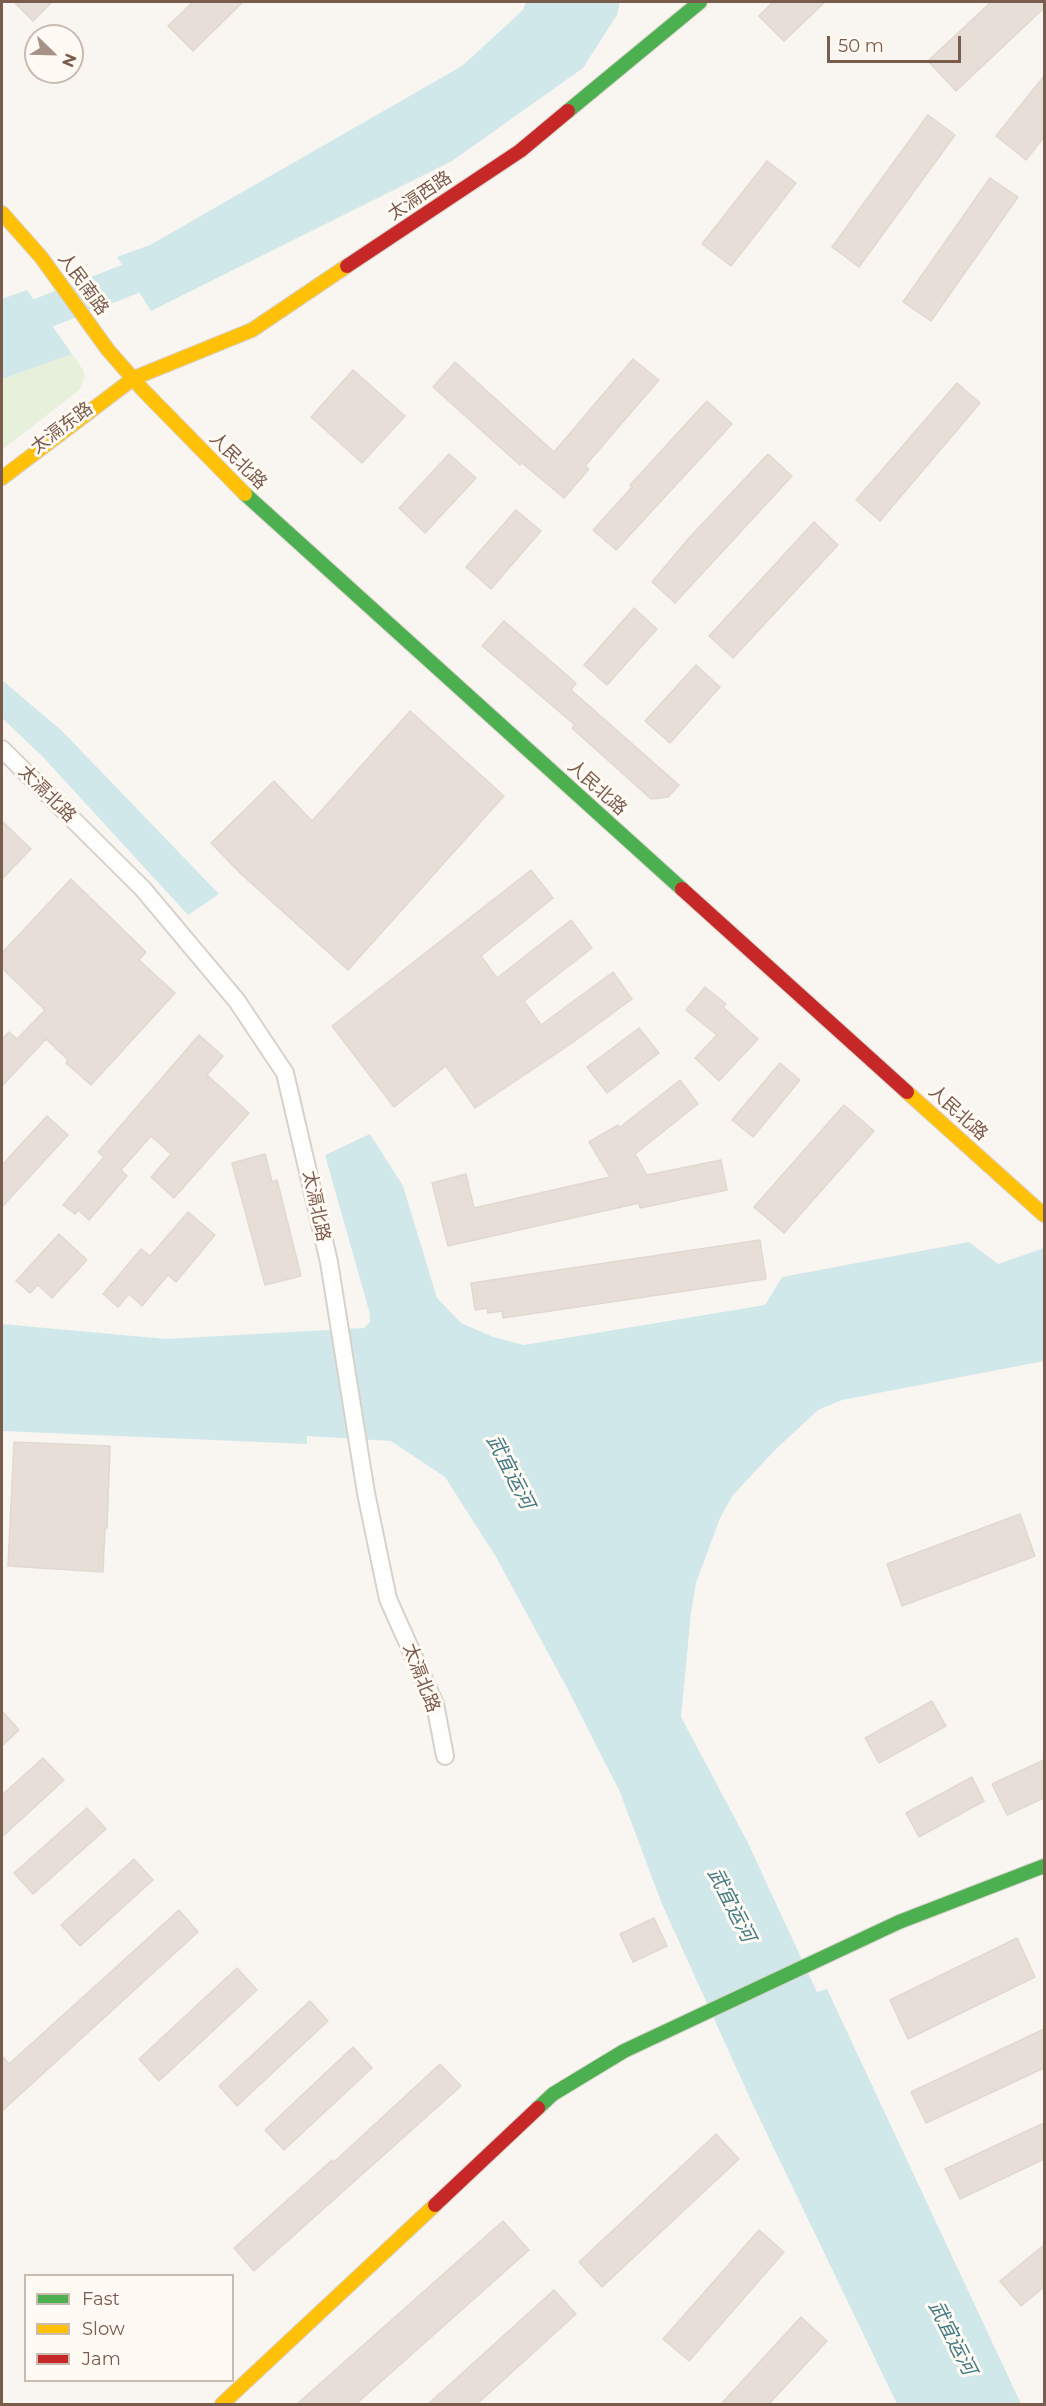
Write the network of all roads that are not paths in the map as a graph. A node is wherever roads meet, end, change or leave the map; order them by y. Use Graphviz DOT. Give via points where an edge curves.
graph roads {
  1 [pos="700,2"];
  2 [pos="2,213"];
  3 [pos="134,378"];
  4 [pos="30,474"];
  5 [pos="6,483"];
  6 [pos="2,749"];
  7 [pos="1044,1215"];
  8 [pos="445,1756"];
  9 [pos="1044,1866"];
  10 [pos="222,2404"];
  1 -- 3 [label="main road, 太滆西路" via="520,151 252,330"];
  2 -- 3 [label="main road, 人民南路"];
  3 -- 5 [label="main road, 太滆东路"];
  3 -- 7 [label="main road, 人民北路" via="139,394 254,503"];
  4 -- 5 [label="main road, 太滆东路"];
  6 -- 8 [label="street, 太滆北路" via="143,889 237,1001 285,1073 326,1251 360,1460 388,1599 435,1704"];
  9 -- 10 [label="main road" via="899,1922 624,2052 553,2094"];
}
